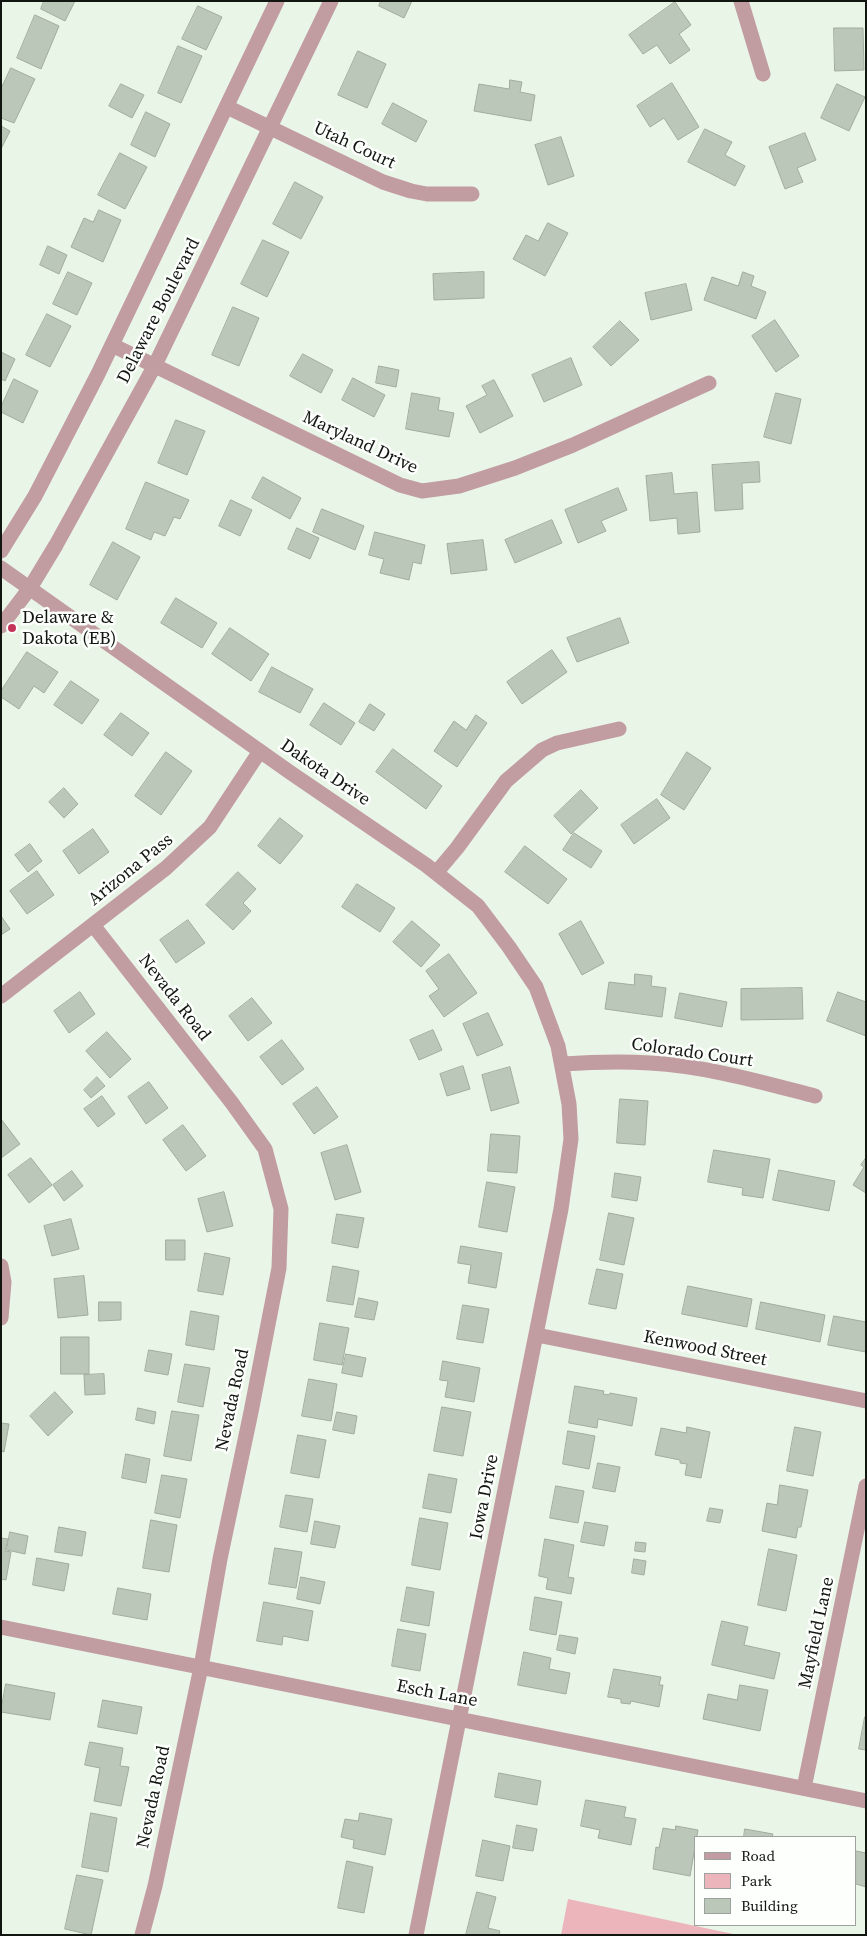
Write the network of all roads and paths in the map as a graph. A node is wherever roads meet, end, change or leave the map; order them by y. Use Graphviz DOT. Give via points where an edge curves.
graph roads {
  1 [pos="277,1"];
  2 [pos="331,1"];
  3 [pos="741,1"];
  4 [pos="763,74"];
  5 [pos="227,107"];
  6 [pos="271,128"];
  7 [pos="472,194"];
  8 [pos="112,345"];
  9 [pos="155,365"];
  10 [pos="709,383"];
  11 [pos="1,551"];
  12 [pos="1,568"];
  13 [pos="30,588"];
  14 [pos="1,626"];
  15 [pos="620,729"];
  16 [pos="260,752"];
  17 [pos="436,873"];
  18 [pos="94,925"];
  19 [pos="1,996"];
  20 [pos="562,1064"];
  21 [pos="815,1096"];
  22 [pos="1,1266"];
  23 [pos="1,1318"];
  24 [pos="537,1335"];
  25 [pos="866,1401"];
  26 [pos="866,1486"];
  27 [pos="1,1627"];
  28 [pos="201,1667"];
  29 [pos="460,1718"];
  30 [pos="804,1788"];
  31 [pos="866,1800"];
  32 [pos="142,1935"];
  33 [pos="416,1935"];
  1 -- 5 [label="street, Delaware Boulevard"];
  2 -- 6 [label="street, Delaware Boulevard"];
  3 -- 4 [label="street"];
  5 -- 6 [label="street, Utah Court"];
  5 -- 8 [label="street, Delaware Boulevard"];
  6 -- 7 [label="street, Utah Court" via="383,182 427,194"];
  6 -- 9 [label="street, Delaware Boulevard"];
  8 -- 9 [label="street, Maryland Drive"];
  8 -- 11 [label="street, Delaware Boulevard" via="55,458"];
  9 -- 10 [label="street, Maryland Drive" via="400,485 422,491 459,486 515,468"];
  9 -- 13 [label="street, Delaware Boulevard"];
  12 -- 13 [label="street, Dakota Drive"];
  13 -- 14 [label="street, Delaware Boulevard"];
  13 -- 16 [label="street, Dakota Drive"];
  15 -- 17 [label="street" via="557,743 542,750 506,781"];
  16 -- 17 [label="street, Dakota Drive"];
  16 -- 18 [label="street, Arizona Pass" via="210,827 166,868"];
  17 -- 20 [label="street, Dakota Drive" via="478,906 536,987"];
  18 -- 19 [label="street, Arizona Pass"];
  18 -- 28 [label="street, Nevada Road" via="265,1149 281,1210 279,1268"];
  20 -- 21 [label="street, Colorado Court" via="652,1063 755,1080"];
  20 -- 24 [label="street, Iowa Drive" via="571,1139 562,1209"];
  22 -- 23 [label="street" via="4,1282"];
  24 -- 25 [label="street, Kenwood Street"];
  24 -- 29 [label="street, Iowa Drive"];
  26 -- 30 [label="street, Mayfield Lane"];
  27 -- 28 [label="street, Esch Lane"];
  28 -- 29 [label="street, Esch Lane"];
  28 -- 32 [label="street, Nevada Road"];
  29 -- 30 [label="street, Esch Lane"];
  29 -- 33 [label="street, Iowa Drive"];
  30 -- 31 [label="street, Esch Lane"];
}
